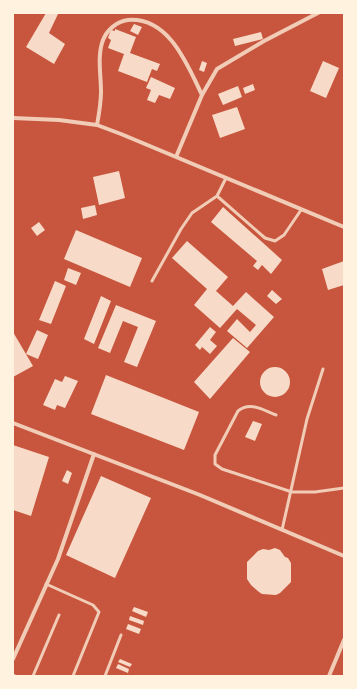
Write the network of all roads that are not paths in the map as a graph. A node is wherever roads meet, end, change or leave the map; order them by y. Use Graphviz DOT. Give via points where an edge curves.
graph roads {
  1 [pos="318,13"];
  2 [pos="202,95"];
  3 [pos="13,118"];
  4 [pos="96,125"];
  5 [pos="176,157"];
  6 [pos="226,178"];
  7 [pos="217,196"];
  8 [pos="301,210"];
  9 [pos="344,227"];
  10 [pos="152,281"];
  11 [pos="323,369"];
  12 [pos="276,415"];
  13 [pos="13,423"];
  14 [pos="94,454"];
  15 [pos="344,488"];
  16 [pos="292,492"];
  17 [pos="282,530"];
  18 [pos="344,556"];
  19 [pos="46,584"];
  20 [pos="59,615"];
  21 [pos="121,635"];
  22 [pos="344,640"];
  23 [pos="13,659"];
  24 [pos="33,676"];
  25 [pos="73,676"];
  26 [pos="105,676"];
  27 [pos="329,676"];
  1 -- 2 [label="street" via="217,69"];
  2 -- 4 [label="street" via="184,58 162,31 144,21 124,20 108,32 103,41 100,60 100,106"];
  2 -- 5 [label="street"];
  3 -- 4 [label="street"];
  4 -- 5 [label="street"];
  5 -- 6 [label="street"];
  6 -- 7 [label="lane"];
  6 -- 8 [label="street"];
  7 -- 8 [label="lane" via="265,238 274,241 284,235"];
  7 -- 10 [label="lane" via="192,213"];
  8 -- 9 [label="street"];
  11 -- 16 [label="lane" via="307,419"];
  12 -- 16 [label="lane" via="249,405 238,411 215,456 215,464 222,469"];
  13 -- 14 [label="street"];
  14 -- 17 [label="street"];
  14 -- 19 [label="street" via="58,559"];
  15 -- 16 [label="lane"];
  16 -- 17 [label="lane"];
  17 -- 18 [label="street"];
  19 -- 23 [label="street"];
  19 -- 25 [label="lane" via="93,605 99,612"];
  20 -- 24 [label="lane"];
  21 -- 26 [label="lane"];
  22 -- 27 [label="street"];
}
